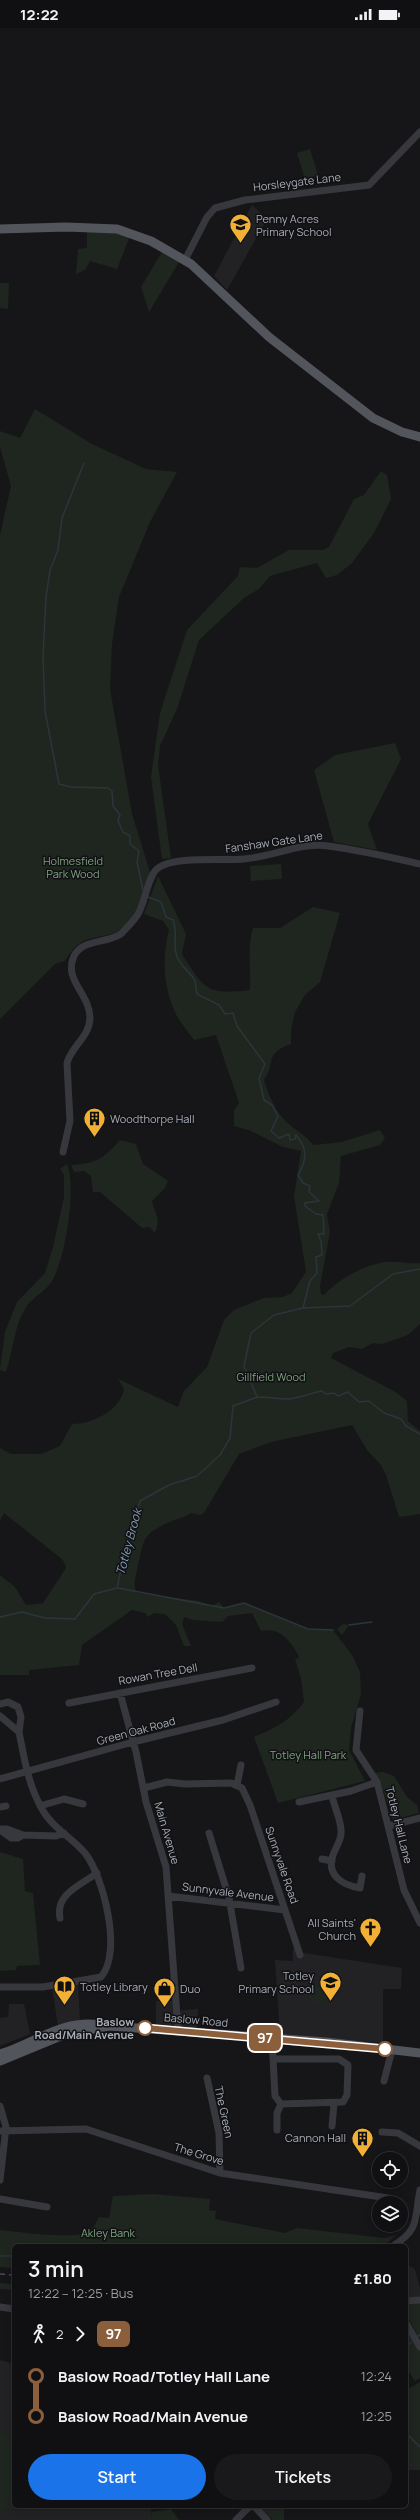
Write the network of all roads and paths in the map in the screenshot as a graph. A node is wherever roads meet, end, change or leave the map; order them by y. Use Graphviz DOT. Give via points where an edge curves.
graph roads {
  1 [pos="420,132"];
  2 [pos="0,229"];
  3 [pos="185,260"];
  4 [pos="420,437"];
  5 [pos="420,864"];
  6 [pos="63,1152"];
  7 [pos="252,1668"];
  8 [pos="120,1693"];
  9 [pos="276,1702"];
  10 [pos="69,1703"];
  11 [pos="0,1704"];
  12 [pos="360,1711"];
  13 [pos="0,1716"];
  14 [pos="19,1732"];
  15 [pos="133,1742"];
  16 [pos="241,1765"];
  17 [pos="27,1772"];
  18 [pos="0,1779"];
  19 [pos="377,1782"];
  20 [pos="237,1785"];
  21 [pos="144,1788"];
  22 [pos="332,1794"];
  23 [pos="299,1802"];
  24 [pos="83,1804"];
  25 [pos="40,1806"];
  26 [pos="420,1818"];
  27 [pos="389,1826"];
  28 [pos="0,1830"];
  29 [pos="64,1833"];
  30 [pos="209,1833"];
  31 [pos="322,1859"];
  32 [pos="332,1861"];
  33 [pos="97,1873"];
  34 [pos="362,1876"];
  35 [pos="168,1896"];
  36 [pos="228,1903"];
  37 [pos="285,1910"];
  38 [pos="60,1918"];
  39 [pos="420,1922"];
  40 [pos="300,1955"];
  41 [pos="241,1968"];
  42 [pos="0,1987"];
  43 [pos="109,2026"];
  44 [pos="178,2030"];
  45 [pos="272,2039"];
  46 [pos="392,2050"];
  47 [pos="420,2053"];
  48 [pos="0,2054"];
  49 [pos="273,2059"];
  50 [pos="0,2061"];
  51 [pos="207,2078"];
  52 [pos="384,2081"];
  53 [pos="281,2104"];
  54 [pos="334,2104"];
  55 [pos="0,2106"];
  56 [pos="332,2126"];
  57 [pos="277,2130"];
  58 [pos="3,2131"];
  59 [pos="382,2132"];
  60 [pos="420,2146"];
  61 [pos="220,2173"];
  62 [pos="0,2180"];
  63 [pos="420,2190"];
  64 [pos="375,2196"];
  65 [pos="0,2200"];
  66 [pos="47,2206"];
  67 [pos="396,2244"];
  68 [pos="420,2300"];
  69 [pos="408,2301"];
  70 [pos="0,2307"];
  71 [pos="12,2309"];
  72 [pos="408,2326"];
  73 [pos="420,2347"];
  74 [pos="248,2508"];
  75 [pos="256,2508"];
  76 [pos="236,2520"];
  77 [pos="267,2520"];
  1 -- 3 [label="street, Horsleygate Lane" via="369,185 245,200 215,208"];
  2 -- 3 [label="main road" via="116,229 136,234"];
  3 -- 4 [label="main road" via="269,336 355,405 385,425"];
  5 -- 6 [label="street, Fanshaw Gate Lane" via="327,845 247,859 170,861 158,868 138,914 120,934 93,942 75,954 71,966 76,985 85,995 90,1018 81,1041 67,1063 70,1121"];
  7 -- 8 [label="street, Rowan Tree Dell"];
  8 -- 10 [label="street, Rowan Tree Dell"];
  8 -- 15 [label="street, Main Avenue"];
  9 -- 15 [label="street, Green Oak Road" via="223,1720"];
  11 -- 14 [label="street" via="8,1702 18,1706 21,1717"];
  12 -- 19 [label="street, Totley Hall Lane" via="356,1750"];
  13 -- 14 [label="street"];
  14 -- 17 [label="street"];
  15 -- 17 [label="street, Green Oak Road"];
  15 -- 21 [label="street, Main Avenue"];
  16 -- 20 [label="street"];
  17 -- 18 [label="street, Green Oak Road"];
  17 -- 25 [label="street"];
  19 -- 22 [label="street"];
  19 -- 27 [label="street, Totley Hall Lane"];
  20 -- 21 [label="street" via="167,1782"];
  20 -- 37 [label="street, Sunnyvale Road" via="246,1793"];
  21 -- 35 [label="street, Main Avenue" via="165,1863"];
  22 -- 23 [label="street"];
  22 -- 32 [label="street" via="342,1830"];
  24 -- 25 [label="street" via="64,1798"];
  25 -- 29 [label="street"];
  26 -- 27 [label="street"];
  27 -- 39 [label="street, Totley Hall Lane" via="404,1890"];
  28 -- 29 [label="street" via="11,1838 18,1838 23,1834 56,1836"];
  29 -- 33 [label="street" via="84,1853"];
  30 -- 36 [label="street" via="229,1898"];
  31 -- 32 [label="street"];
  32 -- 34 [label="street" via="337,1878 348,1886 360,1888"];
  33 -- 38 [label="street" via="73,1889 61,1901"];
  33 -- 42 [label="street" via="105,1898 110,1931 107,1962 101,1977 43,1987"];
  35 -- 36 [label="street, Sunnyvale Avenue"];
  35 -- 44 [label="street, Main Avenue"];
  36 -- 37 [label="street, Sunnyvale Avenue"];
  36 -- 41 [label="street"];
  37 -- 40 [label="street, Sunnyvale Road"];
  43 -- 44 [label="main road, Baslow Road"];
  43 -- 48 [label="main road" via="88,2024 64,2027"];
  43 -- 50 [label="main road, Baslow Road" via="63,2035"];
  44 -- 45 [label="main road, Baslow Road"];
  45 -- 46 [label="main road, Baslow Road"];
  45 -- 49 [label="street"];
  46 -- 47 [label="main road, Baslow Road"];
  46 -- 52 [label="street"];
  49 -- 53 [label="street" via="276,2099"];
  49 -- 54 [label="street" via="339,2059 346,2062 346,2098 343,2102"];
  51 -- 61 [label="street, The Green" via="220,2133"];
  53 -- 54 [label="street"];
  53 -- 57 [label="street" via="277,2113"];
  54 -- 56 [label="street"];
  55 -- 58 [label="street" via="6,2121"];
  58 -- 61 [label="street, The Grove" via="86,2129"];
  58 -- 62 [label="street"];
  59 -- 60 [label="street" via="398,2132"];
  61 -- 64 [label="street, The Grove"];
  63 -- 67 [label="street" via="413,2230"];
  65 -- 66 [label="street"];
  68 -- 69 [label="street"];
  70 -- 71 [label="street"];
  72 -- 73 [label="street"];
  74 -- 76 [label="street"];
  75 -- 77 [label="street"];
}
